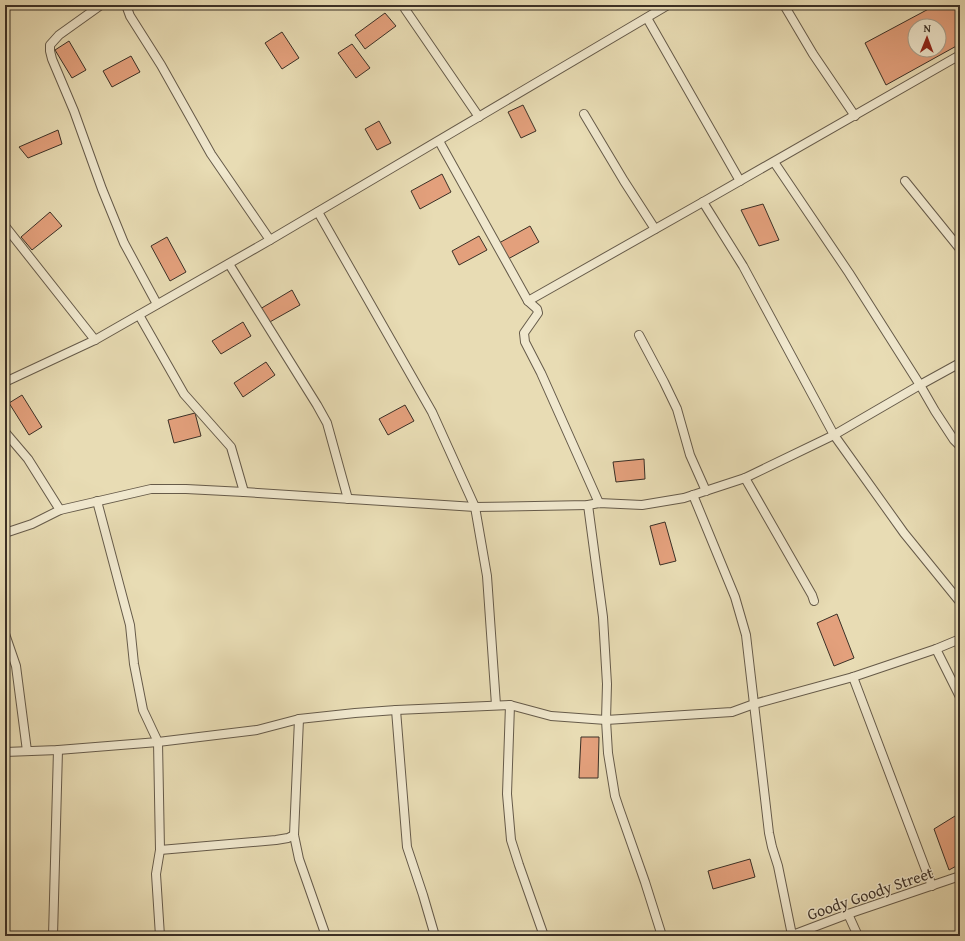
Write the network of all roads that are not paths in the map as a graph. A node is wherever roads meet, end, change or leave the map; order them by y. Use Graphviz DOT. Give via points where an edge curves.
graph roads {
  1 [pos="101,5"];
  2 [pos="126,5"];
  3 [pos="405,5"];
  4 [pos="784,5"];
  5 [pos="666,6"];
  6 [pos="647,18"];
  7 [pos="960,55"];
  8 [pos="584,114"];
  9 [pos="855,116"];
  10 [pos="479,117"];
  11 [pos="438,141"];
  12 [pos="774,162"];
  13 [pos="905,181"];
  14 [pos="740,182"];
  15 [pos="704,202"];
  16 [pos="318,212"];
  17 [pos="5,226"];
  18 [pos="655,229"];
  19 [pos="270,240"];
  20 [pos="960,249"];
  21 [pos="228,264"];
  22 [pos="528,301"];
  23 [pos="157,304"];
  24 [pos="139,315"];
  25 [pos="639,335"];
  26 [pos="95,340"];
  27 [pos="960,364"];
  28 [pos="5,382"];
  29 [pos="920,385"];
  30 [pos="5,432"];
  31 [pos="834,435"];
  32 [pos="960,446"];
  33 [pos="745,478"];
  34 [pos="706,491"];
  35 [pos="244,492"];
  36 [pos="693,495"];
  37 [pos="348,499"];
  38 [pos="97,501"];
  39 [pos="599,503"];
  40 [pos="588,505"];
  41 [pos="475,507"];
  42 [pos="60,510"];
  43 [pos="5,534"];
  44 [pos="814,601"];
  45 [pos="960,602"];
  46 [pos="5,634"];
  47 [pos="960,639"];
  48 [pos="936,649"];
  49 [pos="854,677"];
  50 [pos="960,697"];
  51 [pos="754,704"];
  52 [pos="496,705"];
  53 [pos="510,705"];
  54 [pos="396,710"];
  55 [pos="300,718"];
  56 [pos="606,720"];
  57 [pos="158,742"];
  58 [pos="58,750"];
  59 [pos="27,751"];
  60 [pos="5,752"];
  61 [pos="294,835"];
  62 [pos="160,850"];
  63 [pos="960,876"];
  64 [pos="932,886"];
  65 [pos="848,914"];
  66 [pos="791,935"];
  67 [pos="53,936"];
  68 [pos="160,936"];
  69 [pos="326,936"];
  70 [pos="435,936"];
  71 [pos="544,936"];
  72 [pos="662,936"];
  73 [pos="858,936"];
  1 -- 23 [label="street" via="60,35 50,45 50,51 124,243"];
  2 -- 19 [label="street" via="211,154"];
  3 -- 10 [label="street"];
  4 -- 9 [label="street"];
  5 -- 6 [label="street"];
  6 -- 10 [label="street"];
  6 -- 14 [label="street"];
  7 -- 9 [label="street"];
  8 -- 18 [label="street"];
  9 -- 12 [label="street"];
  10 -- 11 [label="street"];
  11 -- 16 [label="street"];
  11 -- 22 [label="street"];
  12 -- 14 [label="street"];
  12 -- 29 [label="street"];
  13 -- 20 [label="street"];
  14 -- 15 [label="street"];
  15 -- 18 [label="street"];
  15 -- 31 [label="street" via="743,266"];
  16 -- 19 [label="street"];
  16 -- 41 [label="street" via="432,412"];
  17 -- 26 [label="street"];
  18 -- 22 [label="street"];
  19 -- 21 [label="street"];
  21 -- 23 [label="street"];
  21 -- 37 [label="street" via="327,423"];
  22 -- 39 [label="street" via="538,313 524,333 525,342"];
  23 -- 24 [label="street"];
  24 -- 26 [label="street"];
  24 -- 35 [label="street" via="184,394 231,447"];
  25 -- 34 [label="street" via="677,409 690,455"];
  26 -- 28 [label="street"];
  27 -- 29 [label="street"];
  29 -- 31 [label="street"];
  29 -- 32 [label="street"];
  30 -- 42 [label="street" via="28,459"];
  31 -- 33 [label="street"];
  31 -- 45 [label="street" via="904,533"];
  33 -- 34 [label="street"];
  33 -- 44 [label="street"];
  34 -- 36 [label="street"];
  35 -- 37 [label="street"];
  35 -- 38 [label="street" via="150,489"];
  36 -- 39 [label="street" via="642,505"];
  36 -- 51 [label="street" via="735,597 746,635"];
  37 -- 41 [label="street"];
  38 -- 42 [label="street"];
  38 -- 57 [label="street" via="130,625 143,710"];
  39 -- 40 [label="street"];
  40 -- 41 [label="street"];
  40 -- 56 [label="street" via="603,616 607,684"];
  41 -- 52 [label="street" via="487,576"];
  42 -- 43 [label="street"];
  46 -- 59 [label="street" via="16,666"];
  47 -- 48 [label="street"];
  48 -- 49 [label="street"];
  48 -- 50 [label="street"];
  49 -- 51 [label="street"];
  49 -- 64 [label="street"];
  51 -- 56 [label="street" via="732,712"];
  51 -- 66 [label="street" via="769,833"];
  52 -- 53 [label="street"];
  52 -- 54 [label="street"];
  53 -- 56 [label="street" via="551,716"];
  53 -- 71 [label="street" via="507,794 511,840"];
  54 -- 55 [label="street"];
  54 -- 70 [label="street" via="407,848"];
  55 -- 57 [label="street" via="257,730"];
  55 -- 61 [label="street"];
  56 -- 72 [label="street" via="608,753 618,808"];
  57 -- 58 [label="street"];
  57 -- 62 [label="street"];
  58 -- 59 [label="street"];
  58 -- 67 [label="street"];
  59 -- 60 [label="street"];
  61 -- 62 [label="street" via="276,840"];
  61 -- 69 [label="street" via="299,859"];
  62 -- 68 [label="street" via="156,874"];
  63 -- 64 [label="street, Goody Goody Street"];
  64 -- 65 [label="street, Goody Goody Street"];
  65 -- 66 [label="street, Goody Goody Street"];
  65 -- 73 [label="street"];
}
